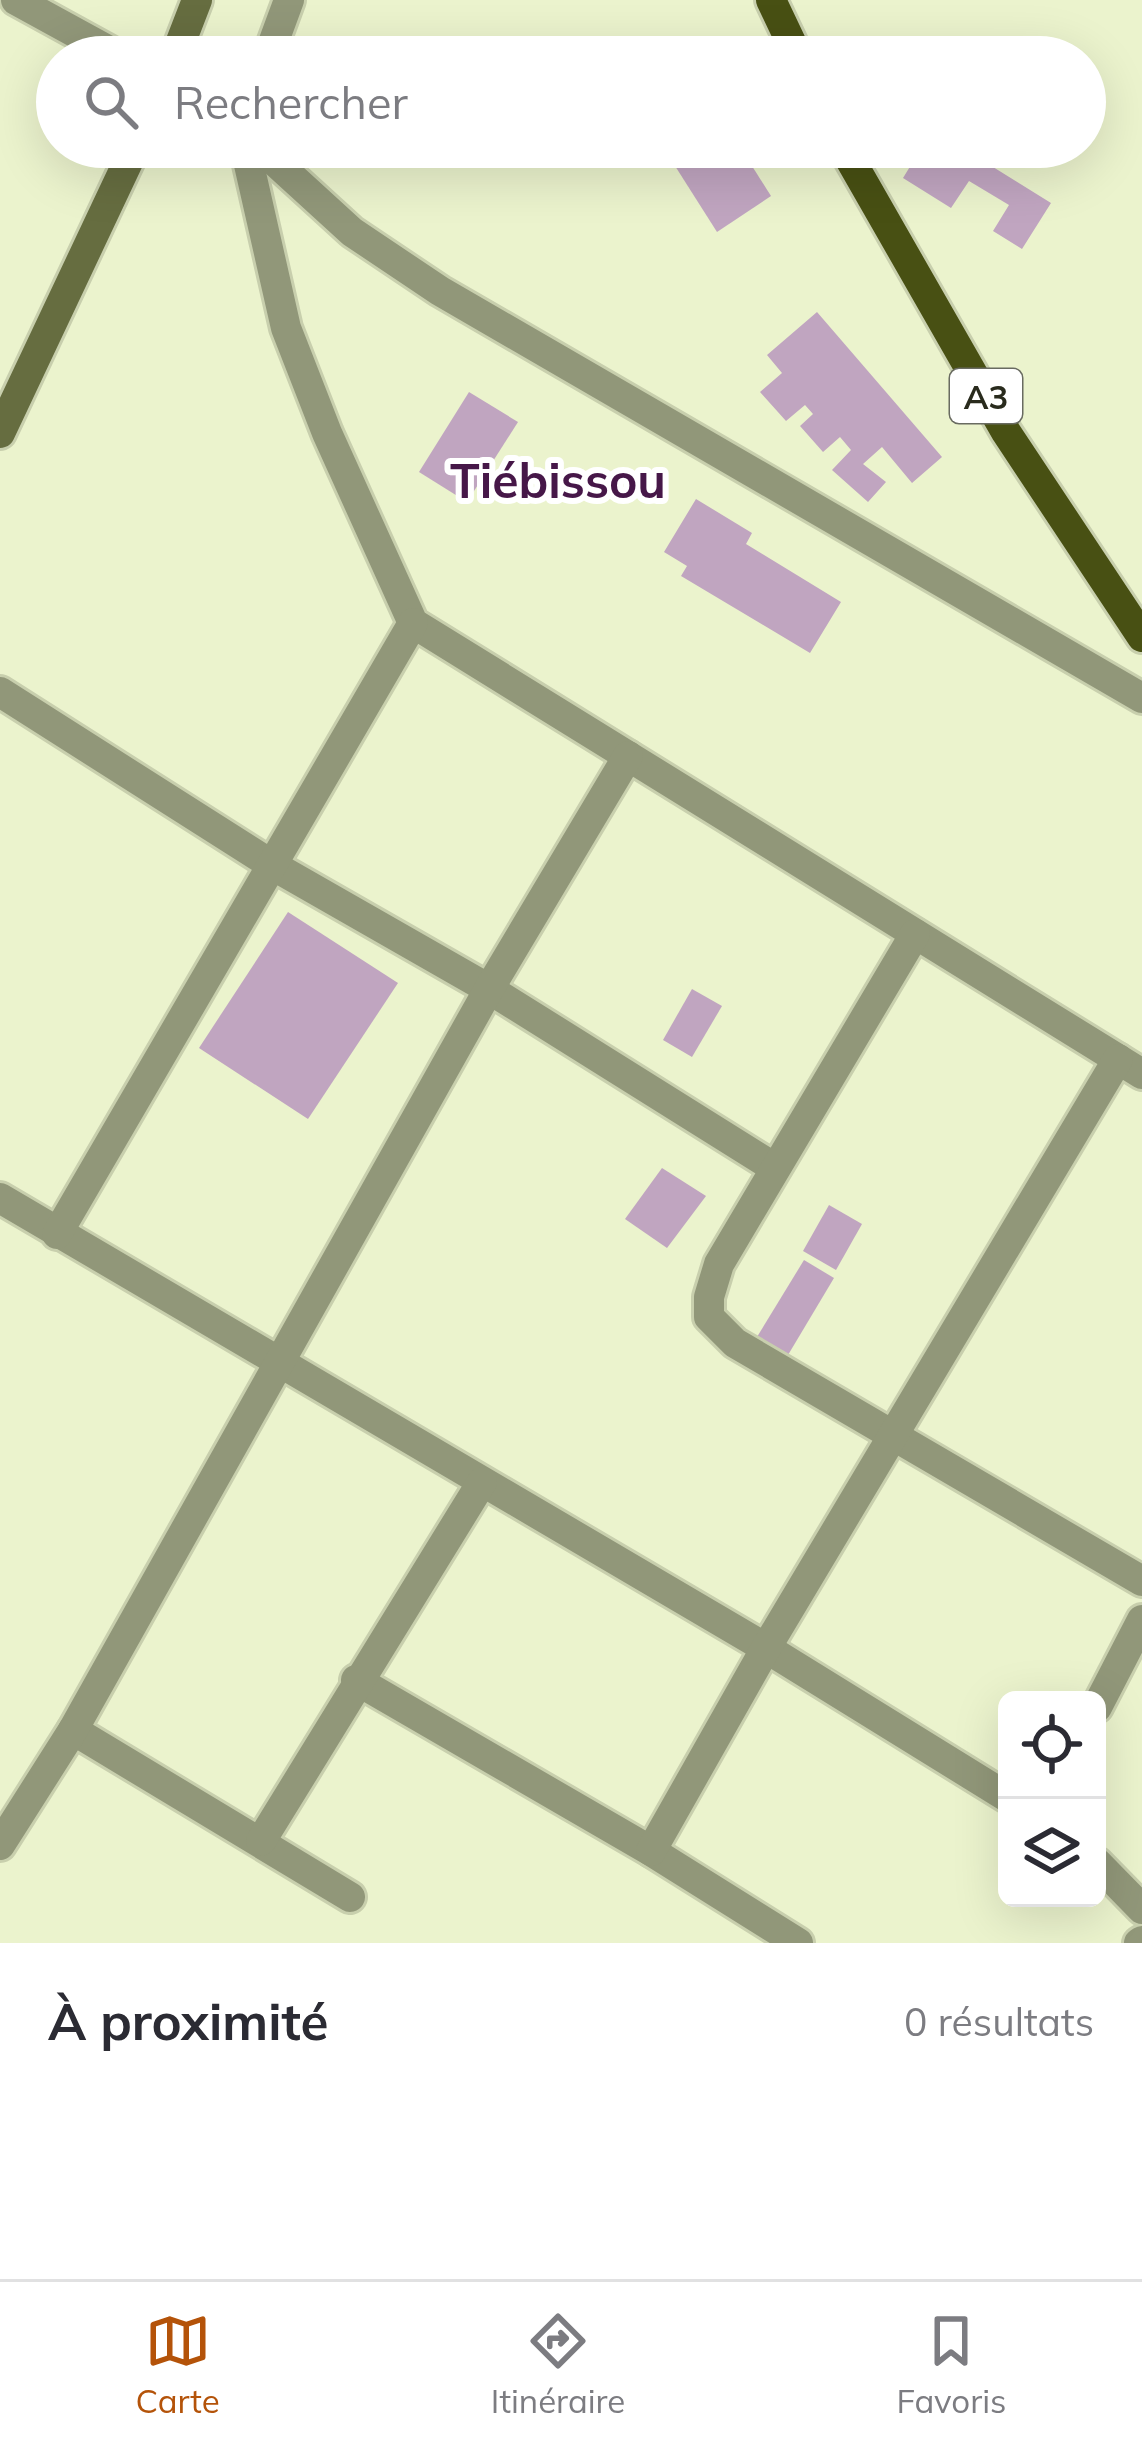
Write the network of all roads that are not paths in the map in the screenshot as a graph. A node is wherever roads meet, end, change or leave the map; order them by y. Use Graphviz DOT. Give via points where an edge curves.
graph roads {
  1 [pos="16,0"];
  2 [pos="197,0"];
  3 [pos="289,0"];
  4 [pos="771,0"];
  5 [pos="82,36"];
  6 [pos="183,36"];
  7 [pos="276,36"];
  8 [pos="788,36"];
  9 [pos="124,168"];
  10 [pos="250,168"];
  11 [pos="282,168"];
  12 [pos="855,168"];
  13 [pos="11,379"];
  14 [pos="0,433"];
  15 [pos="413,623"];
  16 [pos="1142,637"];
  17 [pos="0,692"];
  18 [pos="1142,698"];
  19 [pos="628,756"];
  20 [pos="272,865"];
  21 [pos="915,934"];
  22 [pos="489,989"];
  23 [pos="1130,1066"];
  24 [pos="775,1168"];
  25 [pos="0,1198"];
  26 [pos="56,1234"];
  27 [pos="280,1365"];
  28 [pos="895,1434"];
  29 [pos="482,1482"];
  30 [pos="1142,1581"];
  31 [pos="1142,1620"];
  32 [pos="766,1648"];
  33 [pos="356,1681"];
  34 [pos="1105,1691"];
  35 [pos="73,1730"];
  36 [pos="998,1791"];
  37 [pos="260,1841"];
  38 [pos="0,1845"];
  39 [pos="652,1851"];
  40 [pos="1106,1872"];
  41 [pos="350,1897"];
  42 [pos="1142,1910"];
  43 [pos="798,1943"];
  1 -- 5 [label="street"];
  2 -- 6 [label="street"];
  3 -- 7 [label="street"];
  4 -- 8 [label="main road"];
  9 -- 13 [label="street"];
  10 -- 15 [label="street" via="286,328"];
  11 -- 18 [label="street" via="352,232 440,291"];
  12 -- 16 [label="main road, A3" via="1006,432"];
  13 -- 14 [label="street"];
  15 -- 19 [label="street"];
  15 -- 20 [label="street"];
  17 -- 20 [label="street"];
  19 -- 21 [label="street"];
  19 -- 22 [label="street"];
  20 -- 22 [label="street"];
  20 -- 26 [label="street"];
  21 -- 23 [label="street"];
  21 -- 24 [label="street"];
  22 -- 24 [label="street"];
  22 -- 27 [label="street"];
  23 -- 28 [label="street"];
  24 -- 28 [label="street" via="719,1264 709,1316 735,1343"];
  25 -- 26 [label="street"];
  26 -- 27 [label="street"];
  27 -- 29 [label="street"];
  27 -- 35 [label="street"];
  28 -- 30 [label="street"];
  28 -- 32 [label="street"];
  29 -- 32 [label="street"];
  29 -- 33 [label="street"];
  31 -- 34 [label="street"];
  32 -- 36 [label="street"];
  32 -- 39 [label="street"];
  33 -- 37 [label="street"];
  33 -- 39 [label="street"];
  35 -- 37 [label="street"];
  35 -- 38 [label="street"];
  37 -- 41 [label="street"];
  39 -- 43 [label="street"];
  40 -- 42 [label="street"];
}
